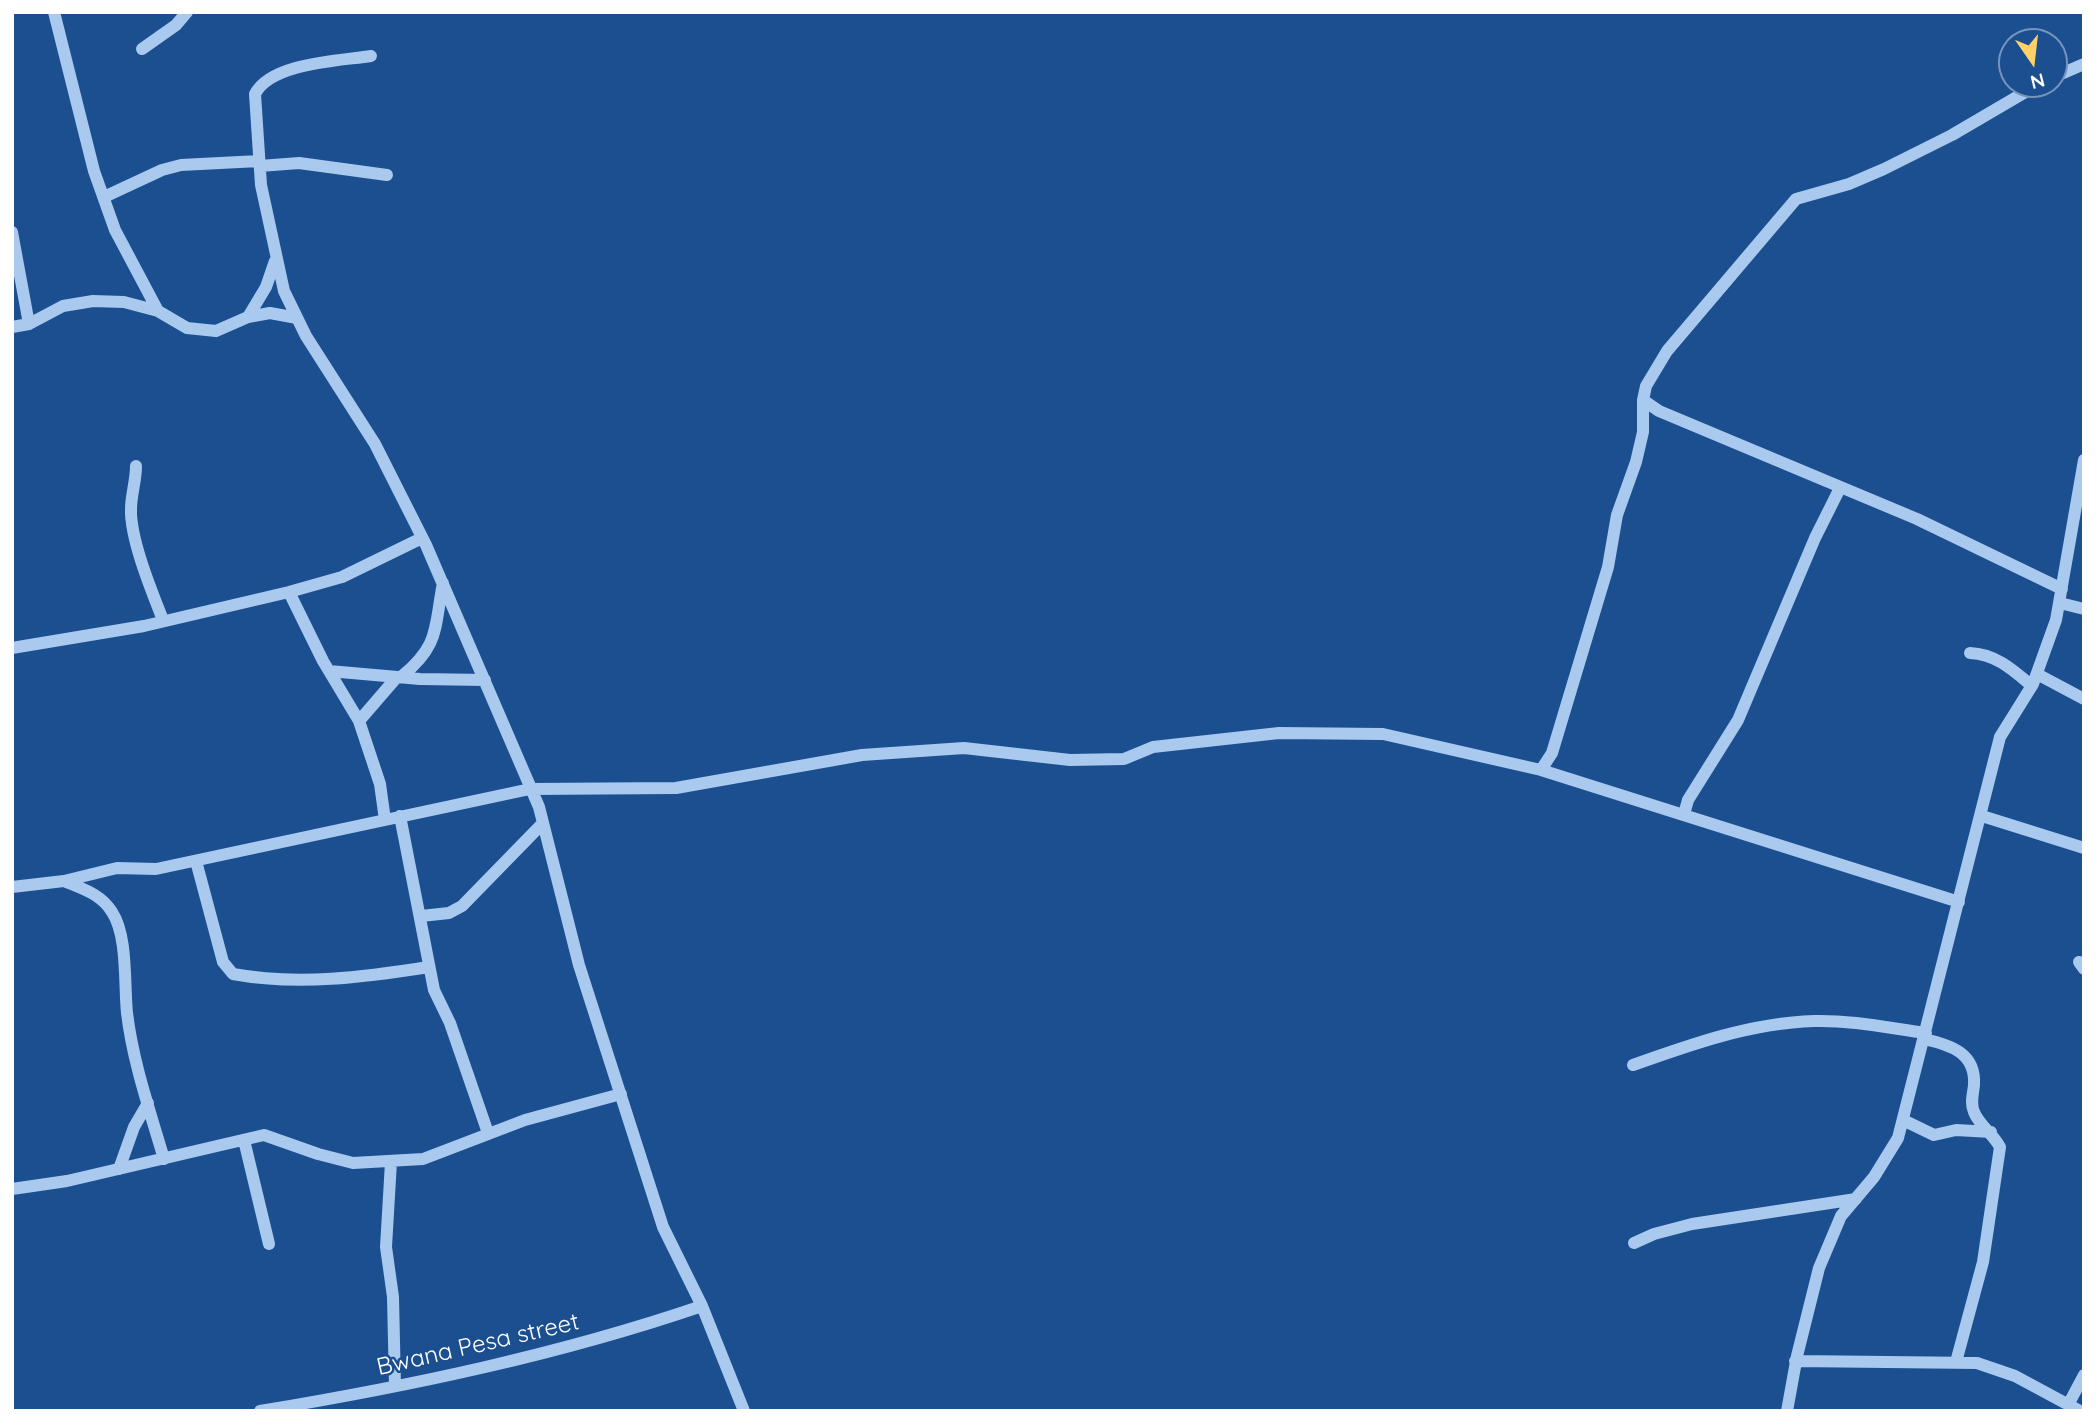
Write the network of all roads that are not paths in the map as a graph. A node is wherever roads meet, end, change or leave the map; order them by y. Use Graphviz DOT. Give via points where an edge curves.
graph roads {
  1 [pos="54,12"];
  2 [pos="187,12"];
  3 [pos="142,49"];
  4 [pos="371,56"];
  5 [pos="2014,98"];
  6 [pos="259,164"];
  7 [pos="387,176"];
  8 [pos="104,197"];
  9 [pos="12,232"];
  10 [pos="275,261"];
  11 [pos="158,311"];
  12 [pos="248,317"];
  13 [pos="297,318"];
  14 [pos="29,324"];
  15 [pos="12,327"];
  16 [pos="1643,400"];
  17 [pos="136,466"];
  18 [pos="2083,468"];
  19 [pos="1840,488"];
  20 [pos="422,538"];
  21 [pos="443,583"];
  22 [pos="2062,589"];
  23 [pos="289,592"];
  24 [pos="2060,603"];
  25 [pos="2084,609"];
  26 [pos="163,621"];
  27 [pos="12,648"];
  28 [pos="1970,653"];
  29 [pos="329,671"];
  30 [pos="399,677"];
  31 [pos="485,680"];
  32 [pos="2034,680"];
  33 [pos="2084,699"];
  34 [pos="359,721"];
  35 [pos="1541,770"];
  36 [pos="530,789"];
  37 [pos="1684,814"];
  38 [pos="400,816"];
  39 [pos="1982,816"];
  40 [pos="385,820"];
  41 [pos="543,823"];
  42 [pos="2084,848"];
  43 [pos="197,861"];
  44 [pos="64,881"];
  45 [pos="12,887"];
  46 [pos="1959,902"];
  47 [pos="421,916"];
  48 [pos="429,967"];
  49 [pos="1925,1036"];
  50 [pos="1633,1065"];
  51 [pos="621,1094"];
  52 [pos="148,1103"];
  53 [pos="1903,1120"];
  54 [pos="1991,1132"];
  55 [pos="488,1133"];
  56 [pos="244,1140"];
  57 [pos="164,1159"];
  58 [pos="391,1162"];
  59 [pos="119,1169"];
  60 [pos="12,1189"];
  61 [pos="1856,1199"];
  62 [pos="1634,1243"];
  63 [pos="269,1244"];
  64 [pos="702,1306"];
  65 [pos="1795,1362"];
  66 [pos="1956,1362"];
  67 [pos="2084,1375"];
  68 [pos="395,1386"];
  69 [pos="335,1405"];
  70 [pos="2074,1408"];
  71 [pos="260,1411"];
  72 [pos="744,1411"];
  73 [pos="1787,1411"];
  1 -- 8 [label="street"];
  2 -- 3 [label="street"];
  4 -- 6 [label="street" via="291,70 261,83 254,107"];
  5 -- 16 [label="street" via="1904,159 1849,184 1796,199 1667,351"];
  6 -- 7 [label="street" via="326,165"];
  6 -- 8 [label="street" via="181,165"];
  6 -- 10 [label="street"];
  8 -- 11 [label="street" via="120,240"];
  9 -- 14 [label="street"];
  10 -- 12 [label="street"];
  10 -- 13 [label="street"];
  11 -- 12 [label="street" via="187,328 216,331"];
  11 -- 14 [label="street" via="124,302 93,301 63,306"];
  12 -- 13 [label="street" via="270,313"];
  13 -- 20 [label="street" via="375,444"];
  14 -- 15 [label="street"];
  16 -- 19 [label="street" via="1659,411"];
  16 -- 35 [label="street" via="1643,432 1616,515 1605,577 1552,753"];
  17 -- 26 [label="street" via="131,510"];
  18 -- 22 [label="street"];
  19 -- 22 [label="street" via="1917,519"];
  19 -- 37 [label="street" via="1738,720 1688,800"];
  20 -- 21 [label="street"];
  20 -- 23 [label="street" via="342,577"];
  21 -- 30 [label="street" via="435,636 427,653"];
  21 -- 31 [label="street"];
  22 -- 24 [label="street"];
  23 -- 26 [label="street"];
  23 -- 29 [label="street"];
  24 -- 25 [label="street"];
  24 -- 32 [label="street"];
  26 -- 27 [label="street"];
  28 -- 32 [label="street" via="2002,662"];
  29 -- 30 [label="street"];
  29 -- 34 [label="street"];
  30 -- 31 [label="street"];
  30 -- 34 [label="street"];
  31 -- 36 [label="street"];
  32 -- 33 [label="street"];
  32 -- 39 [label="street" via="2000,737"];
  34 -- 40 [label="street" via="380,784"];
  35 -- 36 [label="street" via="1382,734 1279,733 1153,747 1124,759 1070,761 964,748 862,755 676,788"];
  35 -- 37 [label="street"];
  36 -- 38 [label="street"];
  36 -- 41 [label="street"];
  37 -- 46 [label="street"];
  38 -- 40 [label="street"];
  38 -- 47 [label="street"];
  39 -- 42 [label="street"];
  39 -- 46 [label="street"];
  40 -- 43 [label="street"];
  41 -- 47 [label="street" via="462,906 449,913"];
  41 -- 51 [label="street" via="579,965"];
  43 -- 44 [label="street" via="156,869 117,868"];
  43 -- 48 [label="street" via="223,962 233,974 315,979"];
  44 -- 45 [label="street"];
  44 -- 52 [label="street" via="97,894 114,914 127,1013"];
  46 -- 49 [label="street"];
  47 -- 48 [label="street"];
  48 -- 55 [label="street"];
  49 -- 50 [label="street" via="1816,1021 1778,1024 1727,1034"];
  49 -- 53 [label="street"];
  49 -- 54 [label="street" via="1962,1052 1972,1062 1974,1115"];
  51 -- 55 [label="street"];
  51 -- 64 [label="street" via="663,1227"];
  52 -- 57 [label="street"];
  52 -- 59 [label="street"];
  53 -- 54 [label="street" via="1934,1135 1956,1130"];
  53 -- 61 [label="street" via="1898,1138"];
  54 -- 66 [label="street" via="2000,1147 2000,1158 1983,1262"];
  55 -- 58 [label="street" via="423,1159"];
  56 -- 57 [label="street"];
  56 -- 58 [label="street" via="264,1135 353,1163"];
  56 -- 63 [label="street"];
  57 -- 59 [label="street"];
  58 -- 68 [label="street" via="386,1247 393,1297"];
  59 -- 60 [label="street"];
  61 -- 62 [label="street" via="1692,1224"];
  61 -- 65 [label="street" via="1841,1216 1819,1268"];
  64 -- 68 [label="street, Bwana Pesa street" via="614,1336 545,1350 478,1371"];
  64 -- 72 [label="street"];
  65 -- 66 [label="street"];
  65 -- 73 [label="street"];
  66 -- 70 [label="street" via="1977,1363 2015,1376"];
  67 -- 70 [label="street"];
  68 -- 69 [label="street, Bwana Pesa street"];
  69 -- 71 [label="street, Bwana Pesa street"];
}
